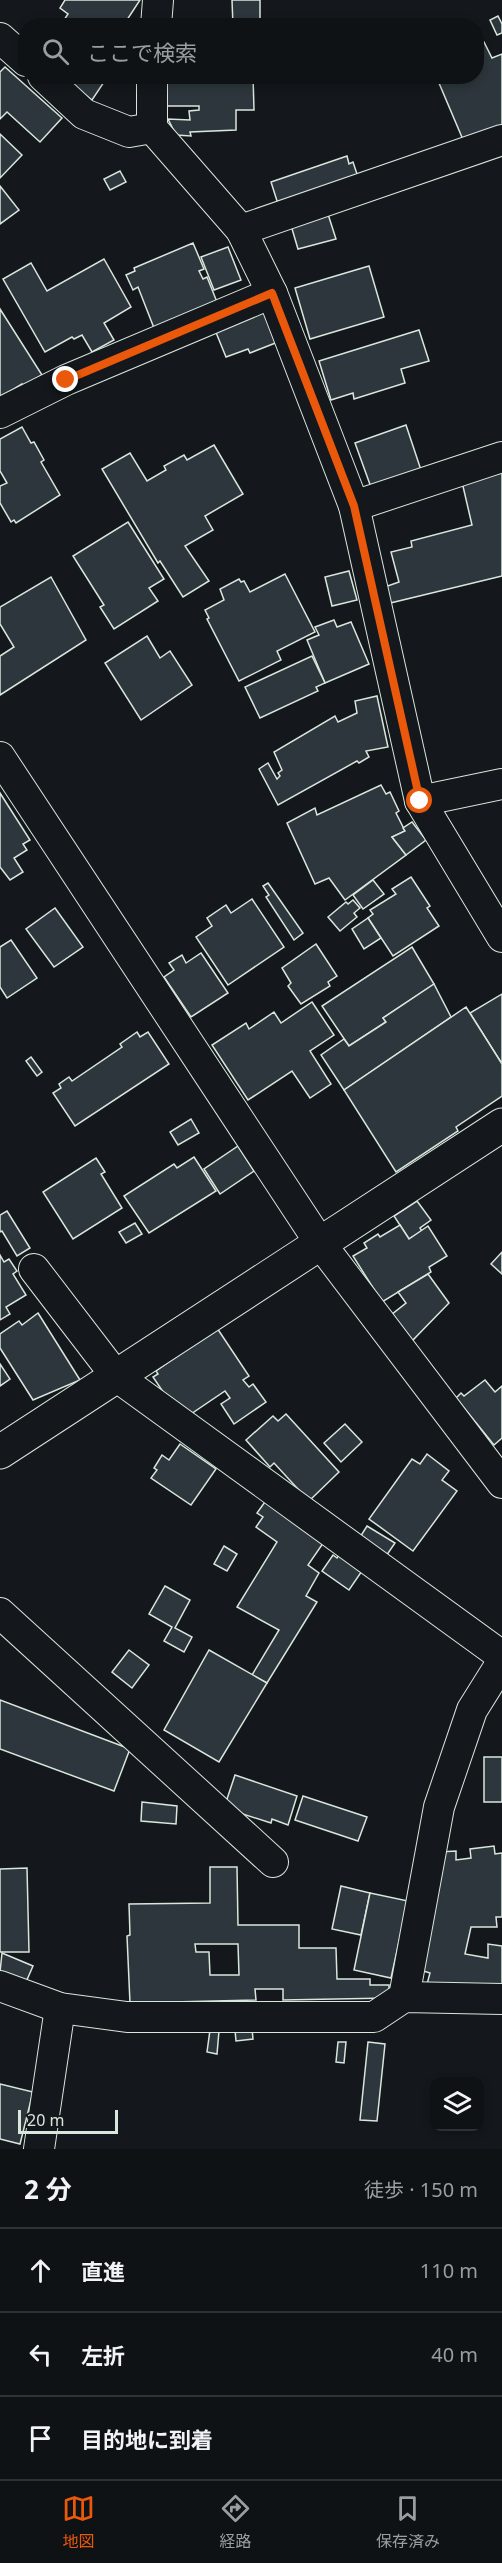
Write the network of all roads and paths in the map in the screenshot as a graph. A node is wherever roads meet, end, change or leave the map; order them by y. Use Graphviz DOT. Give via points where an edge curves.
graph roads {
  1 [pos="158,0"];
  2 [pos="157,18"];
  3 [pos="0,38"];
  4 [pos="18,54"];
  5 [pos="52,84"];
  6 [pos="152,84"];
  7 [pos="152,128"];
  8 [pos="502,140"];
  9 [pos="241,230"];
  10 [pos="272,293"];
  11 [pos="0,413"];
  12 [pos="502,457"];
  13 [pos="354,506"];
  14 [pos="0,758"];
  15 [pos="502,784"];
  16 [pos="420,801"];
  17 [pos="502,938"];
  18 [pos="502,1125"];
  19 [pos="320,1244"];
  20 [pos="34,1269"];
  21 [pos="116,1376"];
  22 [pos="0,1452"];
  23 [pos="502,1483"];
  24 [pos="0,1613"];
  25 [pos="502,1656"];
  26 [pos="502,1662"];
  27 [pos="273,1862"];
  28 [pos="0,1986"];
  29 [pos="404,1997"];
  30 [pos="502,1999"];
  31 [pos="60,2007"];
  32 [pos="39,2149"];
  1 -- 2 [label="street"];
  3 -- 4 [label="street"];
  5 -- 7 [label="street" via="84,114 129,132"];
  6 -- 7 [label="street"];
  7 -- 9 [label="street"];
  8 -- 9 [label="street"];
  9 -- 10 [label="street"];
  10 -- 11 [label="street" via="66,380"];
  10 -- 13 [label="street"];
  12 -- 13 [label="street"];
  13 -- 16 [label="street"];
  14 -- 19 [label="street"];
  15 -- 16 [label="street"];
  16 -- 17 [label="street"];
  18 -- 19 [label="street"];
  19 -- 21 [label="street"];
  19 -- 23 [label="street"];
  20 -- 21 [label="street"];
  21 -- 22 [label="street"];
  21 -- 25 [label="street"];
  24 -- 27 [label="street"];
  26 -- 29 [label="street" via="472,1710 439,1807"];
  28 -- 31 [label="street"];
  29 -- 30 [label="street"];
  29 -- 31 [label="street" via="374,2017 127,2018"];
  31 -- 32 [label="street"];
}
